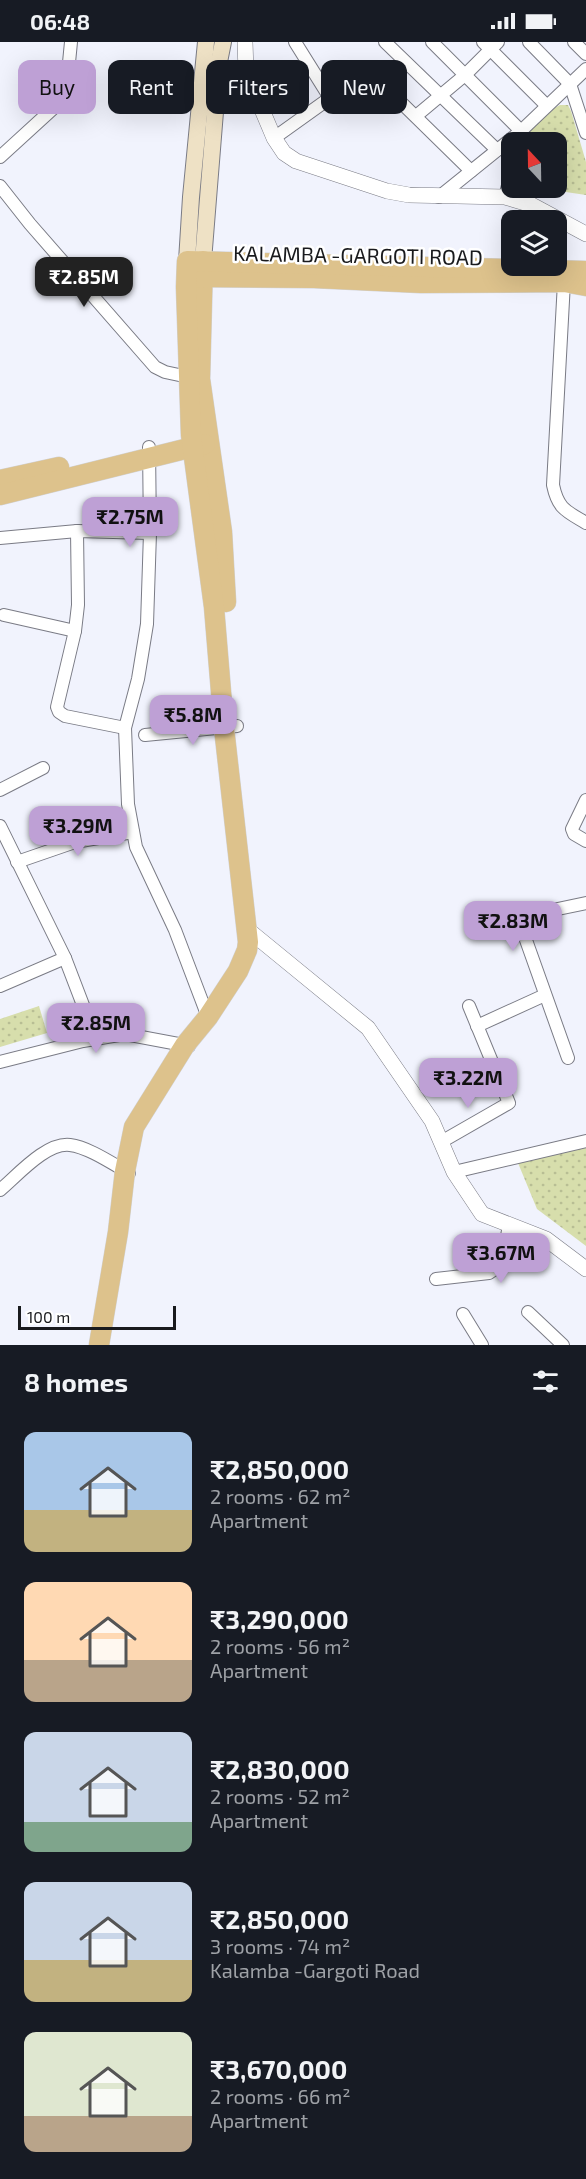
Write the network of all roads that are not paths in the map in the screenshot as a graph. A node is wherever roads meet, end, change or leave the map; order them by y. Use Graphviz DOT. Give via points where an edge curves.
graph roads {
  1 [pos="71,42"];
  2 [pos="206,42"];
  3 [pos="223,42"];
  4 [pos="244,42"];
  5 [pos="295,42"];
  6 [pos="385,42"];
  7 [pos="432,42"];
  8 [pos="528,42"];
  9 [pos="573,42"];
  10 [pos="490,44"];
  11 [pos="586,54"];
  12 [pos="586,69"];
  13 [pos="465,75"];
  14 [pos="321,84"];
  15 [pos="570,84"];
  16 [pos="441,96"];
  17 [pos="321,104"];
  18 [pos="546,105"];
  19 [pos="407,107"];
  20 [pos="416,116"];
  21 [pos="515,132"];
  22 [pos="523,132"];
  23 [pos="586,133"];
  24 [pos="274,138"];
  25 [pos="501,147"];
  26 [pos="496,150"];
  27 [pos="0,157"];
  28 [pos="471,171"];
  29 [pos="0,186"];
  30 [pos="440,197"];
  31 [pos="501,197"];
  32 [pos="508,198"];
  33 [pos="586,234"];
  34 [pos="195,269"];
  35 [pos="586,271"];
  36 [pos="564,282"];
  37 [pos="586,286"];
  38 [pos="194,378"];
  39 [pos="200,439"];
  40 [pos="149,453"];
  41 [pos="0,480"];
  42 [pos="0,495"];
  43 [pos="586,523"];
  44 [pos="77,531"];
  45 [pos="150,533"];
  46 [pos="0,538"];
  47 [pos="4,615"];
  48 [pos="75,631"];
  49 [pos="231,727"];
  50 [pos="125,728"];
  51 [pos="145,735"];
  52 [pos="43,768"];
  53 [pos="0,790"];
  54 [pos="586,800"];
  55 [pos="0,826"];
  56 [pos="133,832"];
  57 [pos="586,841"];
  58 [pos="17,862"];
  59 [pos="585,906"];
  60 [pos="254,935"];
  61 [pos="65,958"];
  62 [pos="0,986"];
  63 [pos="545,995"];
  64 [pos="469,1006"];
  65 [pos="208,1017"];
  66 [pos="477,1026"];
  67 [pos="96,1039"];
  68 [pos="189,1046"];
  69 [pos="567,1058"];
  70 [pos="0,1062"];
  71 [pos="586,1141"];
  72 [pos="441,1142"];
  73 [pos="454,1172"];
  74 [pos="129,1173"];
  75 [pos="0,1190"];
  76 [pos="509,1225"];
  77 [pos="586,1269"];
  78 [pos="436,1279"];
  79 [pos="528,1312"];
  80 [pos="463,1314"];
  81 [pos="99,1345"];
  82 [pos="109,1345"];
  83 [pos="482,1345"];
  84 [pos="563,1345"];
  1 -- 27 [label="street" via="67,83 58,104"];
  2 -- 34 [label="main road, KALAMBA -GARGOTI ROAD" via="190,198"];
  3 -- 34 [label="main road, KALAMBA -GARGOTI ROAD"];
  4 -- 24 [label="street" via="246,72"];
  5 -- 14 [label="street"];
  6 -- 16 [label="street"];
  7 -- 13 [label="street"];
  8 -- 15 [label="street"];
  9 -- 11 [label="street"];
  10 -- 13 [label="street"];
  10 -- 18 [label="street"];
  12 -- 15 [label="street"];
  13 -- 16 [label="street"];
  13 -- 21 [label="street"];
  15 -- 18 [label="street"];
  15 -- 23 [label="street"];
  16 -- 20 [label="street"];
  16 -- 26 [label="street"];
  17 -- 24 [label="street"];
  18 -- 22 [label="street"];
  19 -- 20 [label="street"];
  20 -- 28 [label="street"];
  24 -- 30 [label="street" via="284,153 296,161 387,191"];
  25 -- 26 [label="street"];
  26 -- 28 [label="street"];
  28 -- 30 [label="street"];
  29 -- 38 [label="street" via="156,367"];
  30 -- 31 [label="street"];
  32 -- 33 [label="street" via="532,205"];
  34 -- 35 [label="main road"];
  34 -- 36 [label="main road, KALAMBA -GARGOTI ROAD" via="422,283"];
  34 -- 38 [label="main road, KALAMBA -GARGOTI ROAD"];
  36 -- 37 [label="main road, KALAMBA -GARGOTI ROAD"];
  36 -- 43 [label="street" via="553,485 563,510"];
  38 -- 39 [label="main road, KALAMBA -GARGOTI ROAD"];
  39 -- 40 [label="main road"];
  39 -- 49 [label="main road, KALAMBA -GARGOTI ROAD" via="222,532"];
  40 -- 41 [label="main road"];
  40 -- 42 [label="main road"];
  40 -- 45 [label="street"];
  44 -- 45 [label="street"];
  44 -- 46 [label="street"];
  44 -- 48 [label="street"];
  45 -- 50 [label="street" via="147,624"];
  47 -- 48 [label="street"];
  48 -- 50 [label="street" via="59,712"];
  49 -- 51 [label="street"];
  49 -- 60 [label="main road, KALAMBA -GARGOTI ROAD"];
  50 -- 56 [label="street"];
  52 -- 53 [label="street"];
  54 -- 57 [label="street" via="572,829"];
  55 -- 58 [label="street"];
  56 -- 58 [label="street" via="75,842"];
  56 -- 65 [label="street"];
  58 -- 61 [label="street"];
  59 -- 63 [label="street" via="529,915 523,920 522,932"];
  60 -- 65 [label="main road" via="242,963"];
  60 -- 68 [label="main road" via="258,953 230,1005"];
  60 -- 72 [label="street" via="368,1028 432,1121"];
  61 -- 62 [label="street"];
  61 -- 67 [label="street"];
  63 -- 66 [label="street"];
  63 -- 69 [label="street"];
  64 -- 66 [label="street"];
  65 -- 68 [label="main road"];
  66 -- 72 [label="street" via="509,1103"];
  67 -- 68 [label="street" via="134,1034"];
  67 -- 70 [label="street"];
  68 -- 74 [label="main road" via="140,1137"];
  71 -- 73 [label="street"];
  72 -- 73 [label="street"];
  73 -- 76 [label="street" via="482,1214"];
  74 -- 75 [label="street" via="84,1149 62,1145 43,1153"];
  74 -- 81 [label="main road"];
  74 -- 82 [label="main road"];
  76 -- 77 [label="street" via="546,1239"];
  76 -- 78 [label="street" via="502,1264 496,1269"];
  79 -- 84 [label="street"];
  80 -- 83 [label="street"];
}
